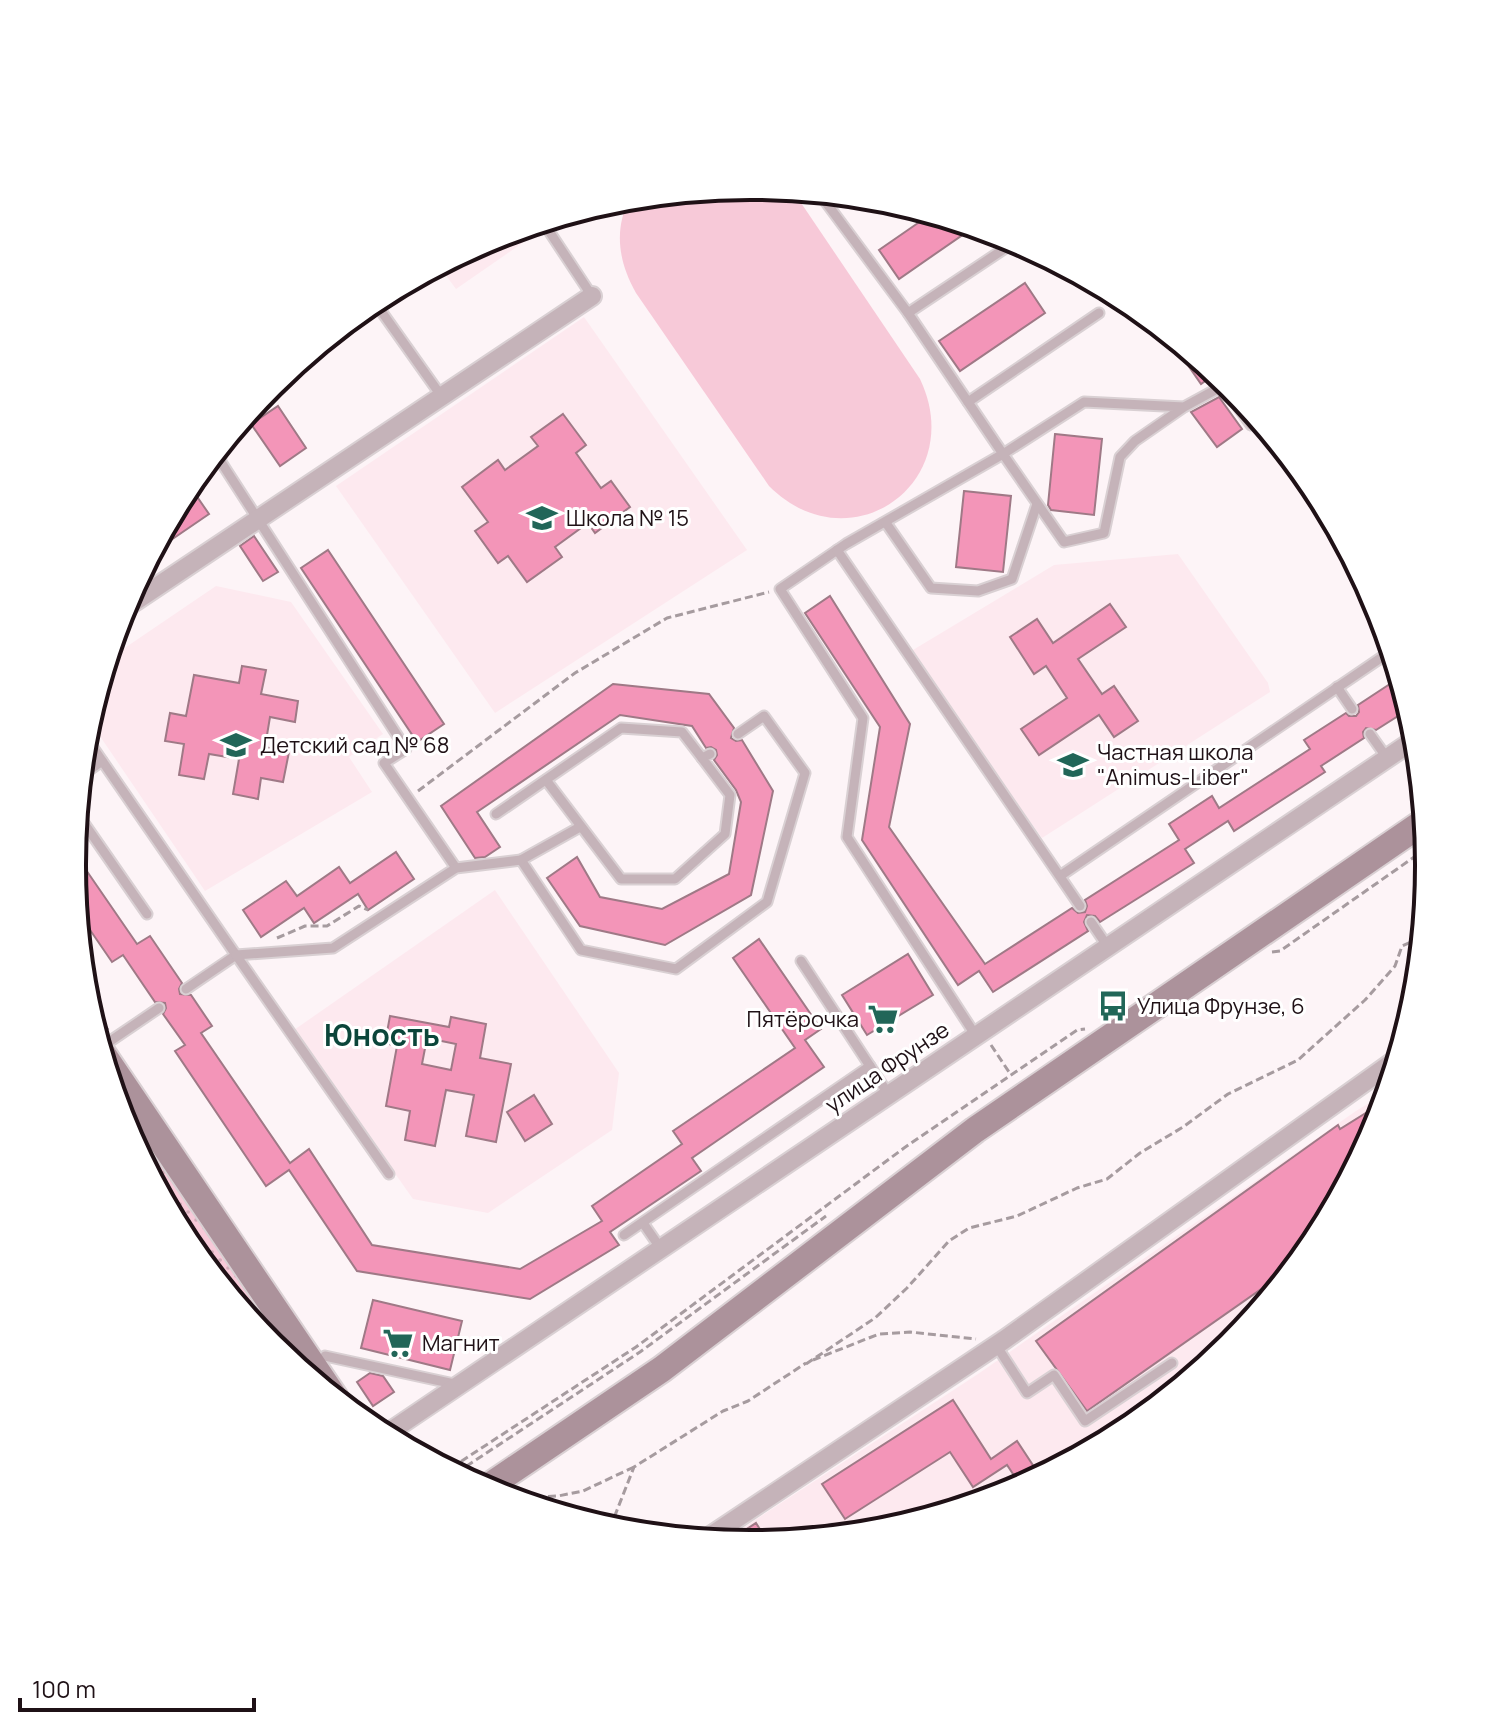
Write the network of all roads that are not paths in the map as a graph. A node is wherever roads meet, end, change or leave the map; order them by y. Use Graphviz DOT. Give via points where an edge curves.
graph roads {
  1 [pos="828,205"];
  2 [pos="550,232"];
  3 [pos="1002,250"];
  4 [pos="592,296"];
  5 [pos="382,312"];
  6 [pos="908,313"];
  7 [pos="1099,313"];
  8 [pos="1215,390"];
  9 [pos="442,397"];
  10 [pos="968,402"];
  11 [pos="1184,407"];
  12 [pos="1003,454"];
  13 [pos="221,462"];
  14 [pos="1037,504"];
  15 [pos="258,519"];
  16 [pos="886,523"];
  17 [pos="837,550"];
  18 [pos="144,595"];
  19 [pos="1382,657"];
  20 [pos="1337,687"];
  21 [pos="1352,709"];
  22 [pos="738,734"];
  23 [pos="1370,734"];
  24 [pos="1404,747"];
  25 [pos="96,752"];
  26 [pos="1387,758"];
  27 [pos="102,761"];
  28 [pos="94,767"];
  29 [pos="546,780"];
  30 [pos="496,814"];
  31 [pos="87,827"];
  32 [pos="580,827"];
  33 [pos="1414,828"];
  34 [pos="521,860"];
  35 [pos="456,868"];
  36 [pos="1060,876"];
  37 [pos="1080,906"];
  38 [pos="147,914"];
  39 [pos="1091,922"];
  40 [pos="1108,947"];
  41 [pos="238,955"];
  42 [pos="801,961"];
  43 [pos="186,989"];
  44 [pos="159,1008"];
  45 [pos="979,1034"];
  46 [pos="111,1043"];
  47 [pos="870,1066"];
  48 [pos="1383,1069"];
  49 [pos="122,1081"];
  50 [pos="889,1095"];
  51 [pos="389,1174"];
  52 [pos="643,1223"];
  53 [pos="624,1235"];
  54 [pos="661,1249"];
  55 [pos="1000,1342"];
  56 [pos="325,1356"];
  57 [pos="1172,1363"];
  58 [pos="314,1366"];
  59 [pos="459,1385"];
  60 [pos="397,1427"];
  61 [pos="498,1480"];
  62 [pos="721,1529"];
  1 -- 6 [label="lane"];
  2 -- 4 [label="lane"];
  3 -- 6 [label="lane"];
  4 -- 9 [label="street"];
  5 -- 9 [label="lane"];
  6 -- 10 [label="lane"];
  7 -- 10 [label="lane"];
  8 -- 11 [label="lane"];
  9 -- 15 [label="street"];
  10 -- 12 [label="lane"];
  11 -- 12 [label="lane" via="1084,402"];
  11 -- 14 [label="lane" via="1120,457 1104,533 1064,542"];
  12 -- 14 [label="lane"];
  12 -- 16 [label="lane"];
  13 -- 15 [label="lane"];
  14 -- 16 [label="lane" via="1012,579 978,591 931,588"];
  15 -- 18 [label="street"];
  15 -- 35 [label="lane" via="406,749 384,763"];
  16 -- 17 [label="lane"];
  17 -- 36 [label="lane"];
  17 -- 45 [label="lane" via="780,589 863,718 847,837"];
  19 -- 20 [label="lane"];
  20 -- 21 [label="lane"];
  20 -- 36 [label="lane"];
  22 -- 34 [label="lane" via="764,716 805,773 767,902 676,969 581,950"];
  23 -- 26 [label="lane"];
  24 -- 26 [label="street, улица Фрунзе"];
  25 -- 27 [label="lane"];
  26 -- 40 [label="street, улица Фрунзе"];
  27 -- 28 [label="lane"];
  27 -- 41 [label="lane"];
  29 -- 30 [label="lane"];
  29 -- 32 [label="lane"];
  29 -- 32 [label="lane" via="621,728 682,732 706,756 730,795 725,834 675,879 621,879"];
  31 -- 38 [label="lane"];
  32 -- 34 [label="lane"];
  33 -- 61 [label="main road" via="975,1130 662,1369"];
  34 -- 35 [label="lane"];
  35 -- 41 [label="lane" via="333,948"];
  36 -- 37 [label="lane"];
  39 -- 40 [label="lane"];
  40 -- 45 [label="street, улица Фрунзе"];
  41 -- 43 [label="lane"];
  41 -- 51 [label="lane"];
  42 -- 47 [label="lane"];
  44 -- 46 [label="lane"];
  45 -- 50 [label="street, улица Фрунзе"];
  47 -- 50 [label="lane"];
  47 -- 52 [label="lane"];
  48 -- 55 [label="street"];
  49 -- 58 [label="main road"];
  50 -- 54 [label="street, улица Фрунзе"];
  52 -- 53 [label="lane"];
  52 -- 54 [label="lane"];
  54 -- 59 [label="street, улица Фрунзе"];
  55 -- 57 [label="lane" via="1027,1393 1054,1375 1085,1421"];
  55 -- 62 [label="street"];
  56 -- 59 [label="lane"];
  59 -- 60 [label="street, улица Фрунзе"];
}
